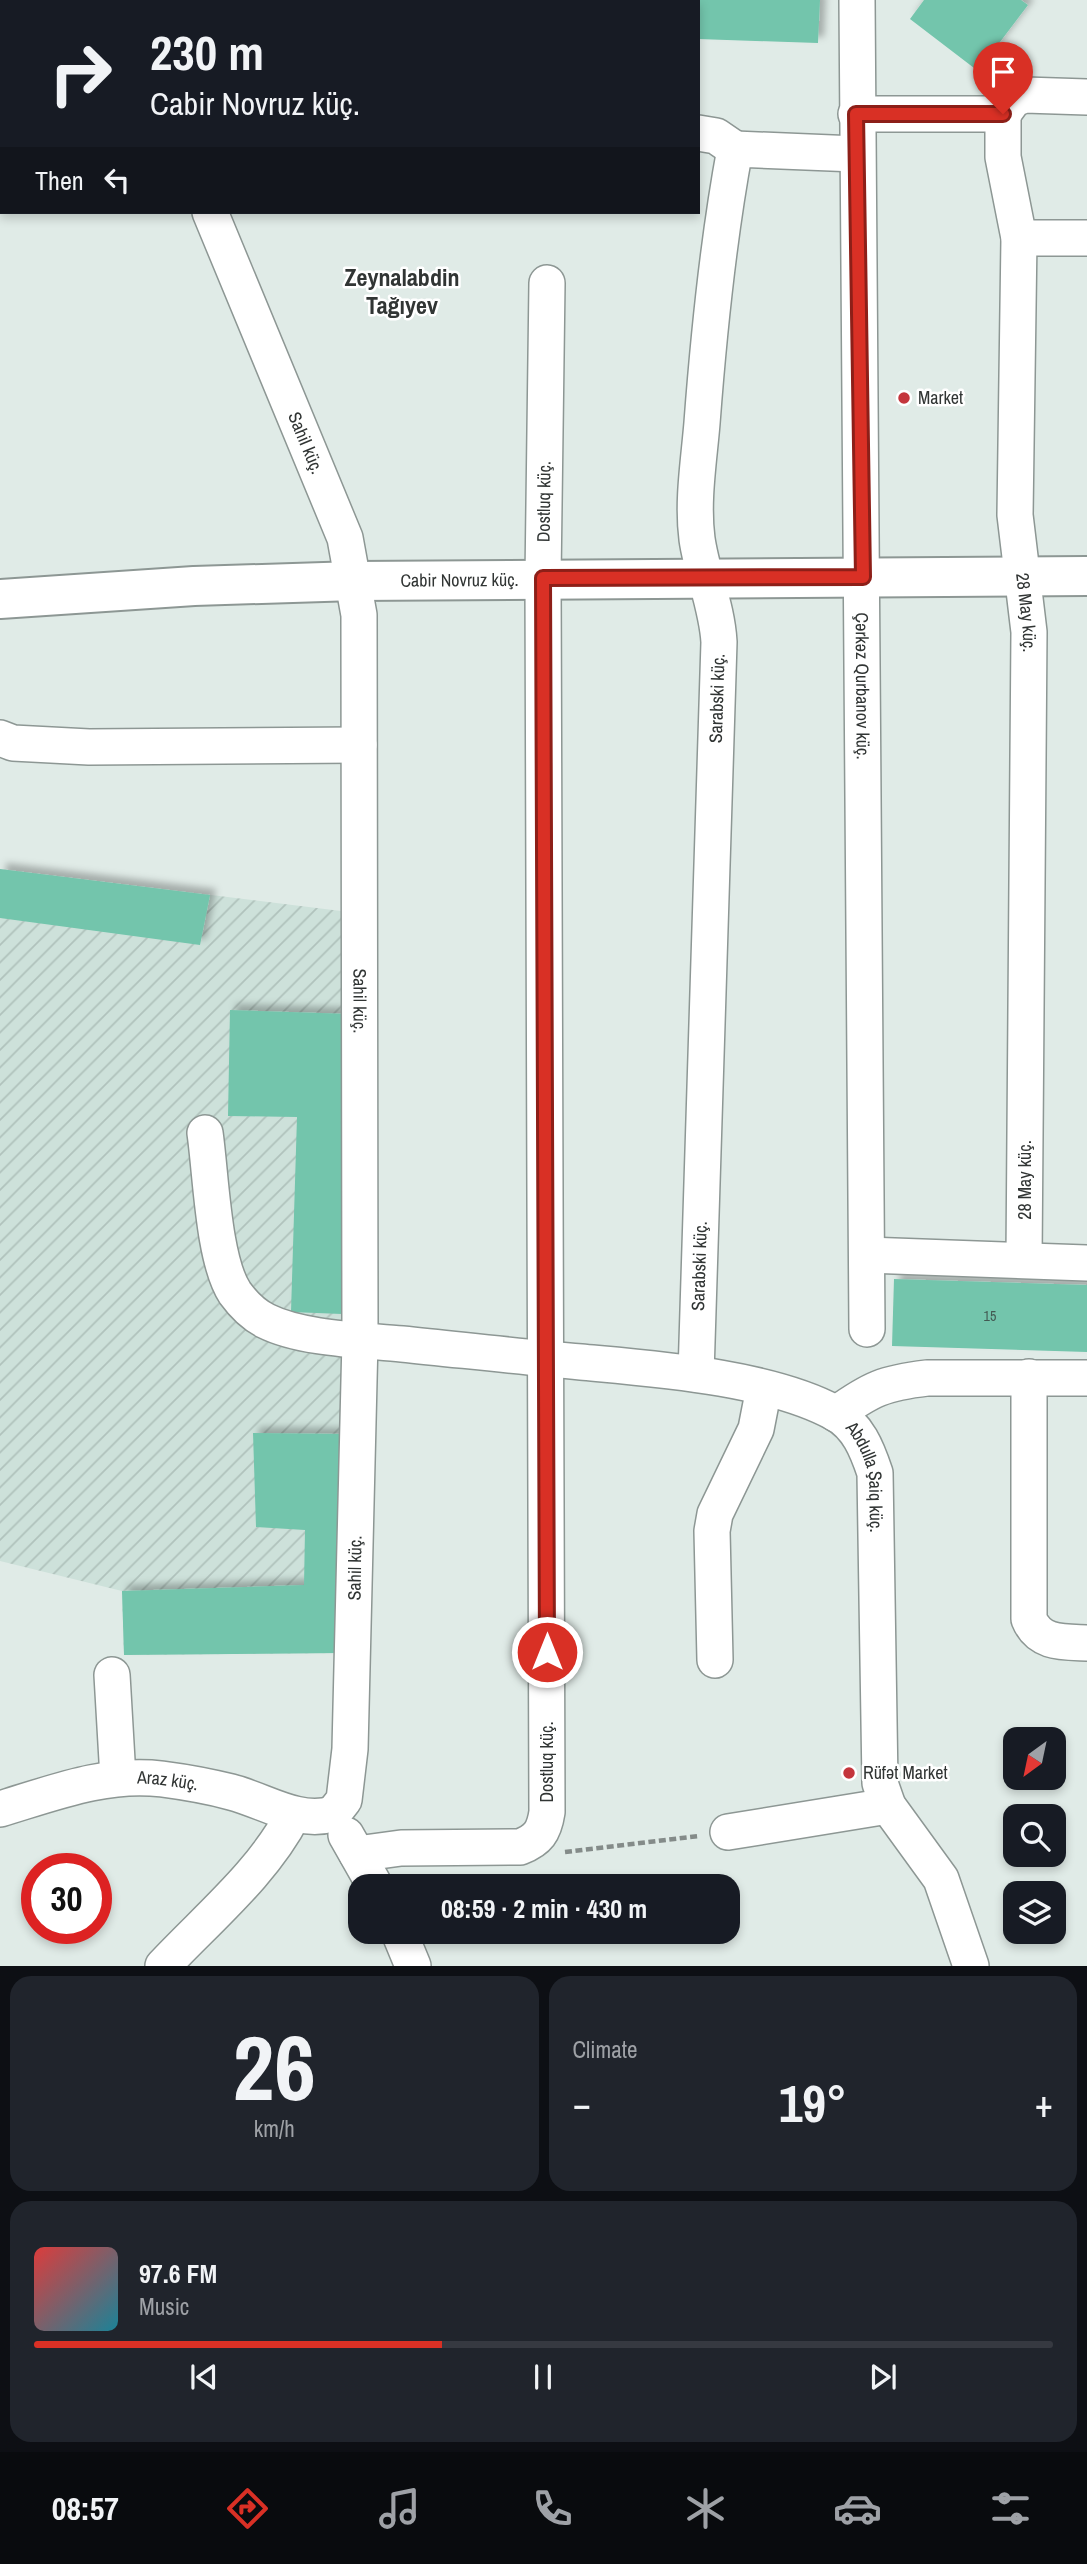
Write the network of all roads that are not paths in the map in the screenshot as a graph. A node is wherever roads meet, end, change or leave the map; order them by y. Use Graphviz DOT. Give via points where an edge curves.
graph roads {
  1 [pos="857,0"];
  2 [pos="1087,97"];
  3 [pos="856,114"];
  4 [pos="1003,114"];
  5 [pos="700,133"];
  6 [pos="735,149"];
  7 [pos="856,154"];
  8 [pos="211,214"];
  9 [pos="1018,238"];
  10 [pos="1087,238"];
  11 [pos="547,283"];
  12 [pos="1024,574"];
  13 [pos="1087,576"];
  14 [pos="863,577"];
  15 [pos="543,578"];
  16 [pos="707,578"];
  17 [pos="355,581"];
  18 [pos="0,599"];
  19 [pos="0,738"];
  20 [pos="359,745"];
  21 [pos="205,1133"];
  22 [pos="867,1255"];
  23 [pos="1024,1260"];
  24 [pos="1087,1263"];
  25 [pos="867,1329"];
  26 [pos="360,1340"];
  27 [pos="547,1359"];
  28 [pos="696,1374"];
  29 [pos="1029,1377"];
  30 [pos="1087,1378"];
  31 [pos="764,1388"];
  32 [pos="836,1414"];
  33 [pos="1087,1643"];
  34 [pos="715,1660"];
  35 [pos="112,1675"];
  36 [pos="118,1778"];
  37 [pos="888,1806"];
  38 [pos="0,1809"];
  39 [pos="333,1814"];
  40 [pos="293,1815"];
  41 [pos="728,1832"];
  42 [pos="358,1854"];
  43 [pos="369,1874"];
  44 [pos="405,1944"];
  45 [pos="163,1965"];
  46 [pos="413,1965"];
  47 [pos="971,1965"];
  1 -- 3 [label="street, Çərkəz Qurbanov küç."];
  2 -- 4 [label="street" via="1025,95 1014,99"];
  3 -- 4 [label="street"];
  3 -- 7 [label="street, Çərkəz Qurbanov küç."];
  4 -- 9 [label="street, 28 May küç." via="1003,157"];
  5 -- 6 [label="street" via="716,136"];
  6 -- 7 [label="street"];
  6 -- 16 [label="street, Sarabski küç." via="711,309 696,505 697,540"];
  7 -- 14 [label="street, Çərkəz Qurbanov küç."];
  8 -- 17 [label="street, Sahil küç." via="334,507"];
  9 -- 10 [label="street"];
  9 -- 12 [label="street, 28 May küç." via="1015,514"];
  11 -- 15 [label="street, Dostluq küç."];
  12 -- 13 [label="main road, Cabir Novruz küç."];
  12 -- 14 [label="main road, Cabir Novruz küç."];
  12 -- 23 [label="street, 28 May küç." via="1029,632"];
  14 -- 16 [label="main road, Cabir Novruz küç."];
  14 -- 22 [label="street, Çərkəz Qurbanov küç."];
  15 -- 16 [label="main road, Cabir Novruz küç."];
  15 -- 17 [label="main road, Cabir Novruz küç."];
  15 -- 27 [label="street, Dostluq küç."];
  16 -- 28 [label="street, Sarabski küç." via="719,642"];
  17 -- 18 [label="main road, Cabir Novruz küç."];
  17 -- 20 [label="street, Sahil küç."];
  19 -- 20 [label="street" via="13,743 89,747"];
  20 -- 26 [label="street, Sahil küç."];
  21 -- 26 [label="street, Abdulla Şaiq küç." via="223,1269 235,1293 267,1322"];
  22 -- 23 [label="street"];
  22 -- 25 [label="street, Çərkəz Qurbanov küç."];
  23 -- 24 [label="street"];
  26 -- 27 [label="street, Abdulla Şaiq küç."];
  26 -- 39 [label="street, Sahil küç." via="350,1749 344,1800"];
  27 -- 28 [label="street, Abdulla Şaiq küç."];
  27 -- 42 [label="street, Dostluq küç." via="545,1828 535,1841 520,1847 401,1848"];
  28 -- 31 [label="street, Abdulla Şaiq küç."];
  29 -- 30 [label="street"];
  29 -- 32 [label="street" via="902,1381 872,1388"];
  29 -- 33 [label="street" via="1029,1619 1034,1632 1045,1639"];
  31 -- 32 [label="street, Abdulla Şaiq küç."];
  31 -- 34 [label="street" via="757,1429 713,1522"];
  32 -- 37 [label="street, Abdulla Şaiq küç." via="865,1443 874,1473 878,1756"];
  35 -- 36 [label="street"];
  36 -- 38 [label="street, Araz küç."];
  36 -- 40 [label="street, Araz küç." via="195,1784"];
  37 -- 41 [label="street"];
  37 -- 47 [label="street, Abdulla Şaiq küç." via="941,1879"];
  39 -- 40 [label="street, Araz küç." via="316,1819"];
  39 -- 42 [label="street"];
  40 -- 45 [label="street" via="262,1862"];
  42 -- 43 [label="street"];
  44 -- 46 [label="street"];
}
